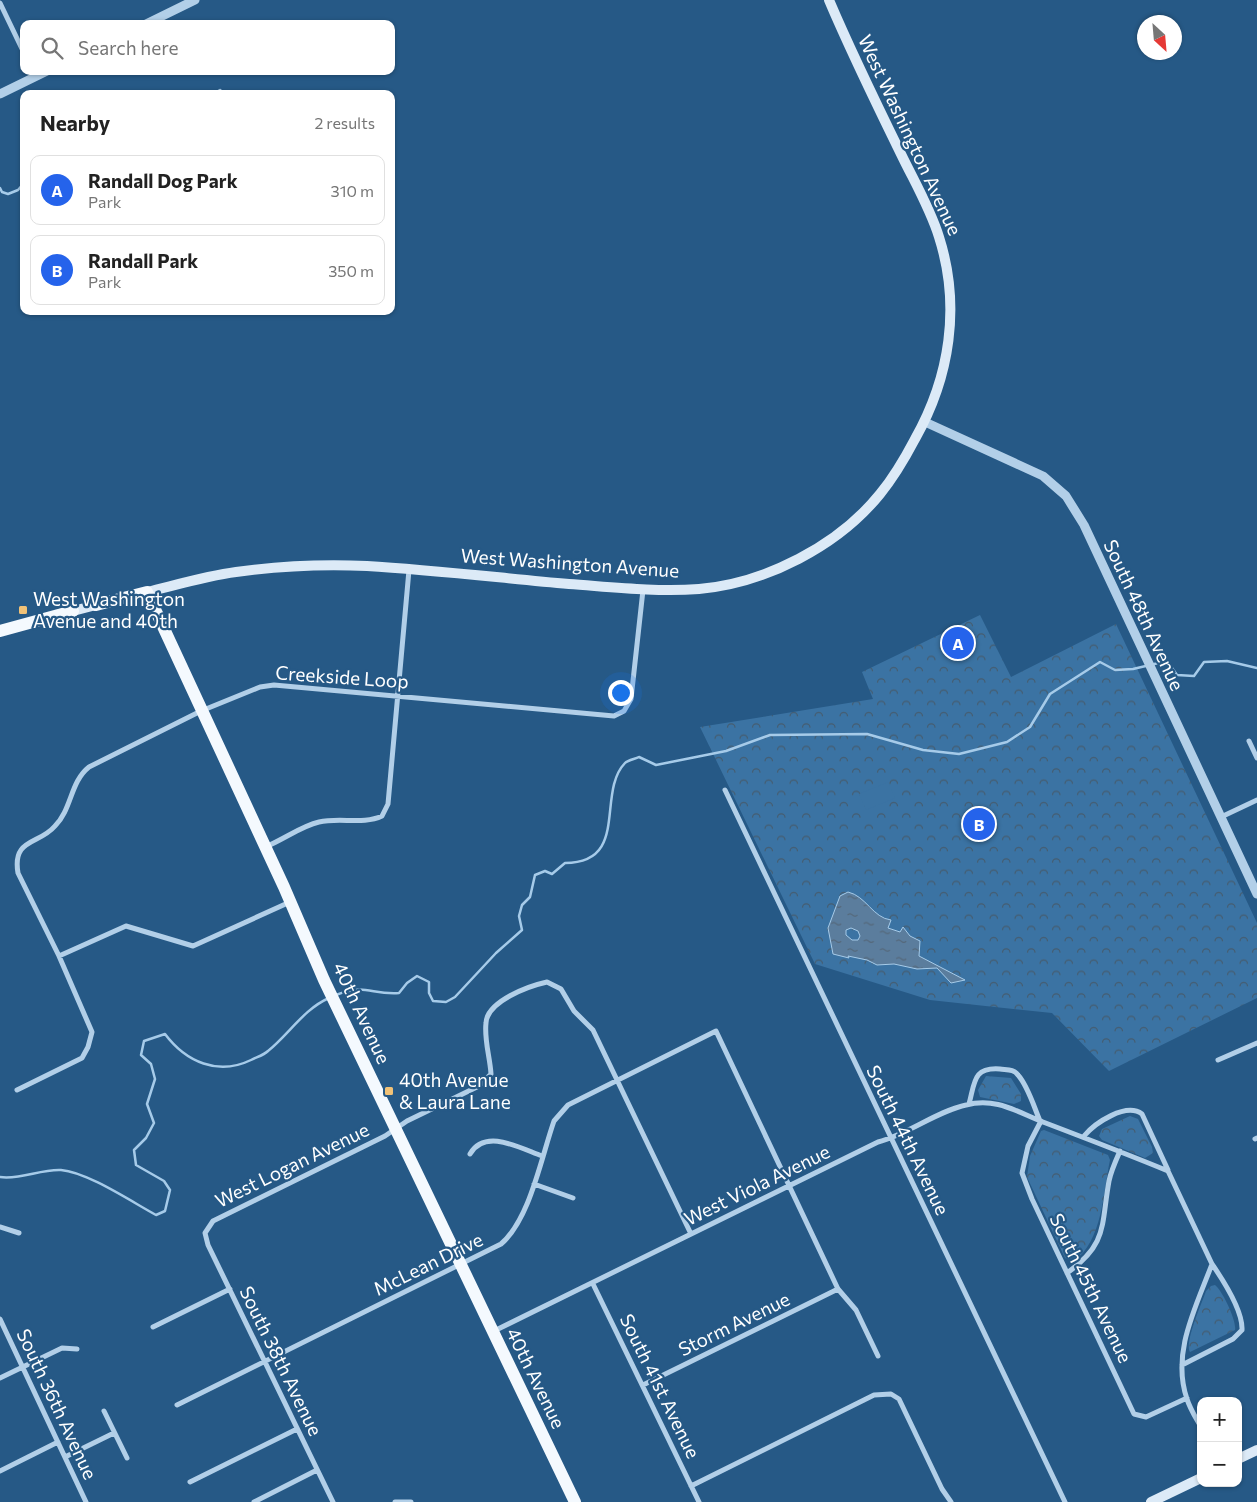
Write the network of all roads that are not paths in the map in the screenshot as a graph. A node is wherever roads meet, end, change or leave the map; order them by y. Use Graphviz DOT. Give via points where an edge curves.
graph roads {
  1 [pos="195,0"];
  2 [pos="829,0"];
  3 [pos="0,3"];
  4 [pos="154,20"];
  5 [pos="20,46"];
  6 [pos="32,75"];
  7 [pos="0,94"];
  8 [pos="925,422"];
  9 [pos="409,570"];
  10 [pos="643,590"];
  11 [pos="147,592"];
  12 [pos="96,605"];
  13 [pos="73,611"];
  14 [pos="0,631"];
  15 [pos="398,696"];
  16 [pos="201,711"];
  17 [pos="1249,741"];
  18 [pos="1257,758"];
  19 [pos="725,790"];
  20 [pos="1257,800"];
  21 [pos="1222,818"];
  22 [pos="265,847"];
  23 [pos="1257,894"];
  24 [pos="291,902"];
  25 [pos="59,956"];
  26 [pos="1257,1043"];
  27 [pos="1218,1060"];
  28 [pos="616,1080"];
  29 [pos="18,1090"];
  30 [pos="969,1104"];
  31 [pos="1041,1121"];
  32 [pos="396,1129"];
  33 [pos="1084,1136"];
  34 [pos="890,1139"];
  35 [pos="1120,1151"];
  36 [pos="470,1154"];
  37 [pos="542,1156"];
  38 [pos="1168,1171"];
  39 [pos="534,1184"];
  40 [pos="789,1187"];
  41 [pos="573,1198"];
  42 [pos="0,1226"];
  43 [pos="19,1233"];
  44 [pos="205,1233"];
  45 [pos="691,1234"];
  46 [pos="1212,1264"];
  47 [pos="462,1265"];
  48 [pos="1067,1273"];
  49 [pos="593,1284"];
  50 [pos="230,1289"];
  51 [pos="838,1289"];
  52 [pos="0,1319"];
  53 [pos="153,1326"];
  54 [pos="493,1331"];
  55 [pos="77,1349"];
  56 [pos="878,1356"];
  57 [pos="265,1362"];
  58 [pos="1182,1364"];
  59 [pos="23,1367"];
  60 [pos="0,1378"];
  61 [pos="643,1385"];
  62 [pos="1187,1398"];
  63 [pos="178,1405"];
  64 [pos="104,1411"];
  65 [pos="1197,1419"];
  66 [pos="297,1429"];
  67 [pos="114,1432"];
  68 [pos="58,1442"];
  69 [pos="1257,1450"];
  70 [pos="65,1457"];
  71 [pos="1242,1457"];
  72 [pos="126,1458"];
  73 [pos="317,1470"];
  74 [pos="0,1471"];
  75 [pos="1197,1480"];
  76 [pos="190,1482"];
  77 [pos="691,1486"];
  78 [pos="410,1501"];
  79 [pos="86,1502"];
  80 [pos="254,1502"];
  81 [pos="332,1502"];
  82 [pos="395,1502"];
  83 [pos="575,1502"];
  84 [pos="699,1502"];
  85 [pos="951,1502"];
  86 [pos="1065,1502"];
  87 [pos="1151,1502"];
  1 -- 4 [label="street"];
  2 -- 8 [label="main road, West Washington Avenue" via="940,238 950,289 950,341 939,389"];
  3 -- 5 [label="street"];
  6 -- 7 [label="street"];
  8 -- 10 [label="main road, West Washington Avenue" via="897,472 879,496 817,549 756,576 727,584 702,589"];
  8 -- 21 [label="street, South 48th Avenue" via="1042,476 1066,496 1084,526"];
  9 -- 10 [label="main road, West Washington Avenue"];
  9 -- 11 [label="main road, West Washington Avenue" via="304,566 234,572"];
  9 -- 15 [label="street"];
  10 -- 15 [label="street, Creekside Loop" via="631,699 624,711 614,716"];
  11 -- 12 [label="main road, West Washington Avenue"];
  11 -- 16 [label="main road, 40th Avenue"];
  12 -- 13 [label="main road, West Washington Avenue"];
  13 -- 14 [label="main road, West Washington Avenue"];
  15 -- 16 [label="street, Creekside Loop" via="274,685 260,687"];
  15 -- 22 [label="street" via="388,804 382,816 367,821 340,818 316,822"];
  16 -- 22 [label="main road, 40th Avenue"];
  16 -- 25 [label="street, Creekside Loop" via="84,770 79,774 63,816 55,827 24,844 16,863 18,873"];
  17 -- 18 [label="street"];
  19 -- 34 [label="street, South 44th Avenue"];
  20 -- 21 [label="street"];
  21 -- 23 [label="street, South 48th Avenue"];
  22 -- 24 [label="main road, 40th Avenue"];
  24 -- 25 [label="street" via="193,946 126,926"];
  24 -- 32 [label="main road, 40th Avenue" via="324,980"];
  25 -- 29 [label="street, Creekside Loop" via="91,1025 88,1047 82,1058"];
  26 -- 27 [label="street"];
  28 -- 32 [label="street, West Logan Avenue" via="593,1030 574,1011 561,990 547,982 525,987 493,1008 486,1020 491,1074 479,1086"];
  28 -- 37 [label="street, McLean Drive" via="559,1112"];
  28 -- 40 [label="street, McLean Drive" via="716,1031"];
  28 -- 45 [label="street"];
  30 -- 31 [label="street, West Viola Avenue" via="998,1104 1015,1108"];
  30 -- 31 [label="street" via="981,1071 988,1068 1012,1070 1020,1076"];
  30 -- 34 [label="street, West Viola Avenue"];
  31 -- 33 [label="street, West Viola Avenue"];
  31 -- 48 [label="street, South 45th Avenue" via="1028,1146 1022,1173"];
  32 -- 44 [label="street, West Logan Avenue" via="213,1221"];
  32 -- 47 [label="main road, 40th Avenue"];
  33 -- 35 [label="street, West Viola Avenue"];
  33 -- 38 [label="street" via="1095,1126 1133,1109 1142,1114"];
  34 -- 40 [label="street, West Viola Avenue"];
  34 -- 86 [label="street, South 44th Avenue"];
  35 -- 38 [label="street, West Viola Avenue"];
  35 -- 48 [label="street" via="1110,1178 1101,1236 1091,1252"];
  36 -- 37 [label="street" via="475,1145 487,1140"];
  37 -- 39 [label="street, McLean Drive"];
  38 -- 46 [label="street"];
  39 -- 41 [label="street"];
  39 -- 47 [label="street, McLean Drive" via="510,1237"];
  40 -- 45 [label="street, West Viola Avenue"];
  40 -- 51 [label="street"];
  42 -- 43 [label="street"];
  44 -- 50 [label="street, South 38th Avenue"];
  45 -- 49 [label="street, West Viola Avenue"];
  46 -- 58 [label="street" via="1182,1346"];
  46 -- 58 [label="street" via="1224,1281 1242,1330 1233,1339"];
  47 -- 54 [label="main road, 40th Avenue"];
  47 -- 57 [label="street, McLean Drive"];
  48 -- 62 [label="street, South 45th Avenue" via="1134,1414 1146,1417"];
  49 -- 54 [label="street, West Viola Avenue"];
  49 -- 61 [label="street, South 41st Avenue"];
  50 -- 53 [label="street"];
  50 -- 57 [label="street, South 38th Avenue"];
  51 -- 56 [label="street" via="856,1310"];
  51 -- 61 [label="street, Storm Avenue"];
  52 -- 59 [label="street, South 36th Avenue"];
  54 -- 83 [label="main road, 40th Avenue"];
  55 -- 59 [label="street" via="62,1348"];
  57 -- 63 [label="street, McLean Drive"];
  57 -- 66 [label="street, South 38th Avenue"];
  58 -- 62 [label="street"];
  59 -- 60 [label="street"];
  59 -- 68 [label="street, South 36th Avenue"];
  61 -- 77 [label="street, South 41st Avenue"];
  62 -- 65 [label="street"];
  64 -- 67 [label="street"];
  66 -- 73 [label="street, South 38th Avenue"];
  66 -- 76 [label="street"];
  67 -- 70 [label="street"];
  67 -- 72 [label="street"];
  68 -- 70 [label="street, South 36th Avenue"];
  68 -- 74 [label="street"];
  69 -- 71 [label="main road"];
  70 -- 79 [label="street, South 36th Avenue"];
  73 -- 80 [label="street"];
  73 -- 81 [label="street, South 38th Avenue"];
  75 -- 87 [label="main road"];
  77 -- 84 [label="street, South 41st Avenue"];
  77 -- 85 [label="street" via="874,1395 891,1394 899,1399"];
  78 -- 82 [label="street"];
}
